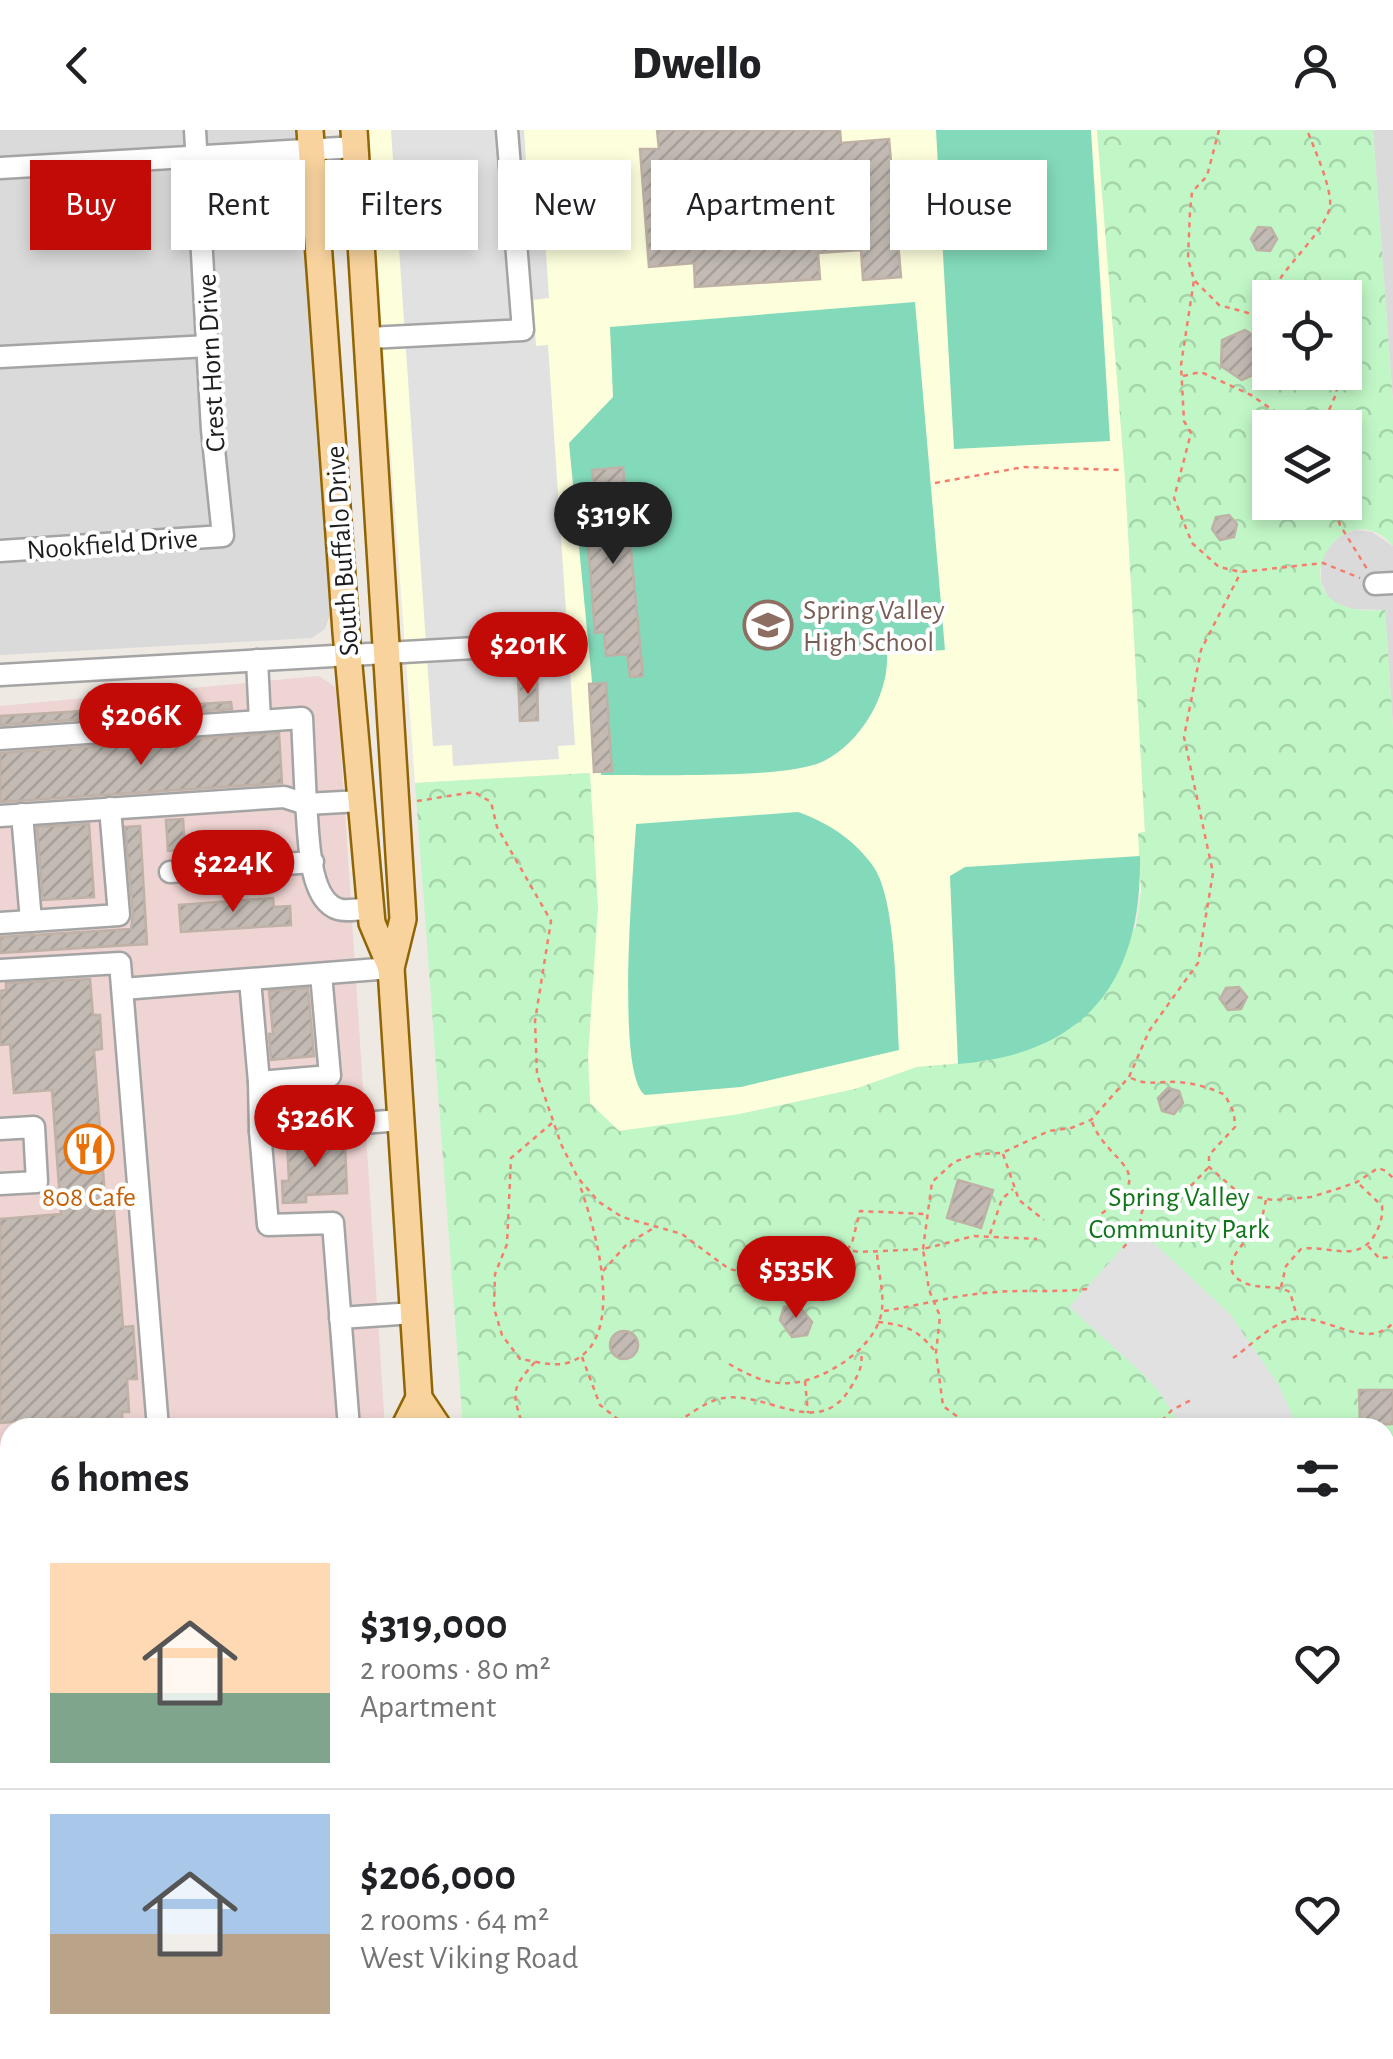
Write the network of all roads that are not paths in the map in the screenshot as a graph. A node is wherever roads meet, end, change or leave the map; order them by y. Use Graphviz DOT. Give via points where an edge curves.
graph roads {
  1 [pos="196,130"];
  2 [pos="507,130"];
  3 [pos="355,138"];
  4 [pos="311,140"];
  5 [pos="198,157"];
  6 [pos="0,168"];
  7 [pos="369,338"];
  8 [pos="209,346"];
  9 [pos="0,357"];
  10 [pos="223,536"];
  11 [pos="0,551"];
  12 [pos="546,644"];
  13 [pos="385,654"];
  14 [pos="348,655"];
  15 [pos="257,660"];
  16 [pos="0,675"];
  17 [pos="260,721"];
  18 [pos="0,738"];
  19 [pos="360,801"];
  20 [pos="306,804"];
  21 [pos="110,808"];
  22 [pos="22,814"];
  23 [pos="0,816"];
  24 [pos="313,862"];
  25 [pos="170,872"];
  26 [pos="370,908"];
  27 [pos="31,921"];
  28 [pos="0,923"];
  29 [pos="390,968"];
  30 [pos="0,970"];
  31 [pos="321,974"];
  32 [pos="250,980"];
  33 [pos="123,989"];
  34 [pos="259,1082"];
  35 [pos="401,1120"];
  36 [pos="0,1129"];
  37 [pos="260,1131"];
  38 [pos="0,1184"];
  39 [pos="414,1313"];
  40 [pos="340,1318"];
  41 [pos="419,1398"];
  42 [pos="157,1418"];
  43 [pos="347,1418"];
  44 [pos="409,1418"];
  45 [pos="433,1418"];
  1 -- 5 [label="street, Crest Horn Drive"];
  2 -- 7 [label="street" via="523,330"];
  3 -- 4 [label="street"];
  3 -- 7 [label="main road, South Buffalo Drive"];
  4 -- 5 [label="street"];
  4 -- 14 [label="main road, South Buffalo Drive"];
  5 -- 6 [label="street"];
  5 -- 8 [label="street, Crest Horn Drive"];
  7 -- 13 [label="main road, South Buffalo Drive"];
  8 -- 9 [label="street"];
  8 -- 10 [label="street, Crest Horn Drive"];
  10 -- 11 [label="street, Nookfield Drive"];
  12 -- 13 [label="street"];
  13 -- 14 [label="street"];
  13 -- 29 [label="main road, South Buffalo Drive" via="403,919"];
  14 -- 15 [label="street"];
  14 -- 19 [label="main road, South Buffalo Drive"];
  15 -- 16 [label="street"];
  15 -- 17 [label="street"];
  17 -- 18 [label="street"];
  17 -- 20 [label="street" via="302,718"];
  19 -- 20 [label="street"];
  19 -- 26 [label="main road, South Buffalo Drive"];
  20 -- 21 [label="street" via="284,797"];
  20 -- 24 [label="street"];
  21 -- 22 [label="street"];
  21 -- 27 [label="street" via="119,916"];
  22 -- 23 [label="street"];
  22 -- 27 [label="street"];
  24 -- 25 [label="street"];
  24 -- 26 [label="street" via="316,888 326,901 339,910"];
  26 -- 29 [label="main road, South Buffalo Drive"];
  27 -- 28 [label="street"];
  29 -- 31 [label="street"];
  29 -- 35 [label="main road, South Buffalo Drive"];
  30 -- 33 [label="street" via="120,963"];
  31 -- 32 [label="street"];
  31 -- 34 [label="street" via="330,1076"];
  32 -- 33 [label="street"];
  32 -- 34 [label="street"];
  33 -- 42 [label="street"];
  34 -- 37 [label="street"];
  35 -- 37 [label="street"];
  35 -- 39 [label="main road, South Buffalo Drive"];
  36 -- 38 [label="street" via="34,1127 38,1182"];
  37 -- 40 [label="street" via="268,1226 333,1223"];
  39 -- 40 [label="street"];
  39 -- 41 [label="main road, South Buffalo Drive"];
  40 -- 43 [label="street"];
  41 -- 44 [label="main road, South Buffalo Drive"];
  41 -- 45 [label="main road"];
}
